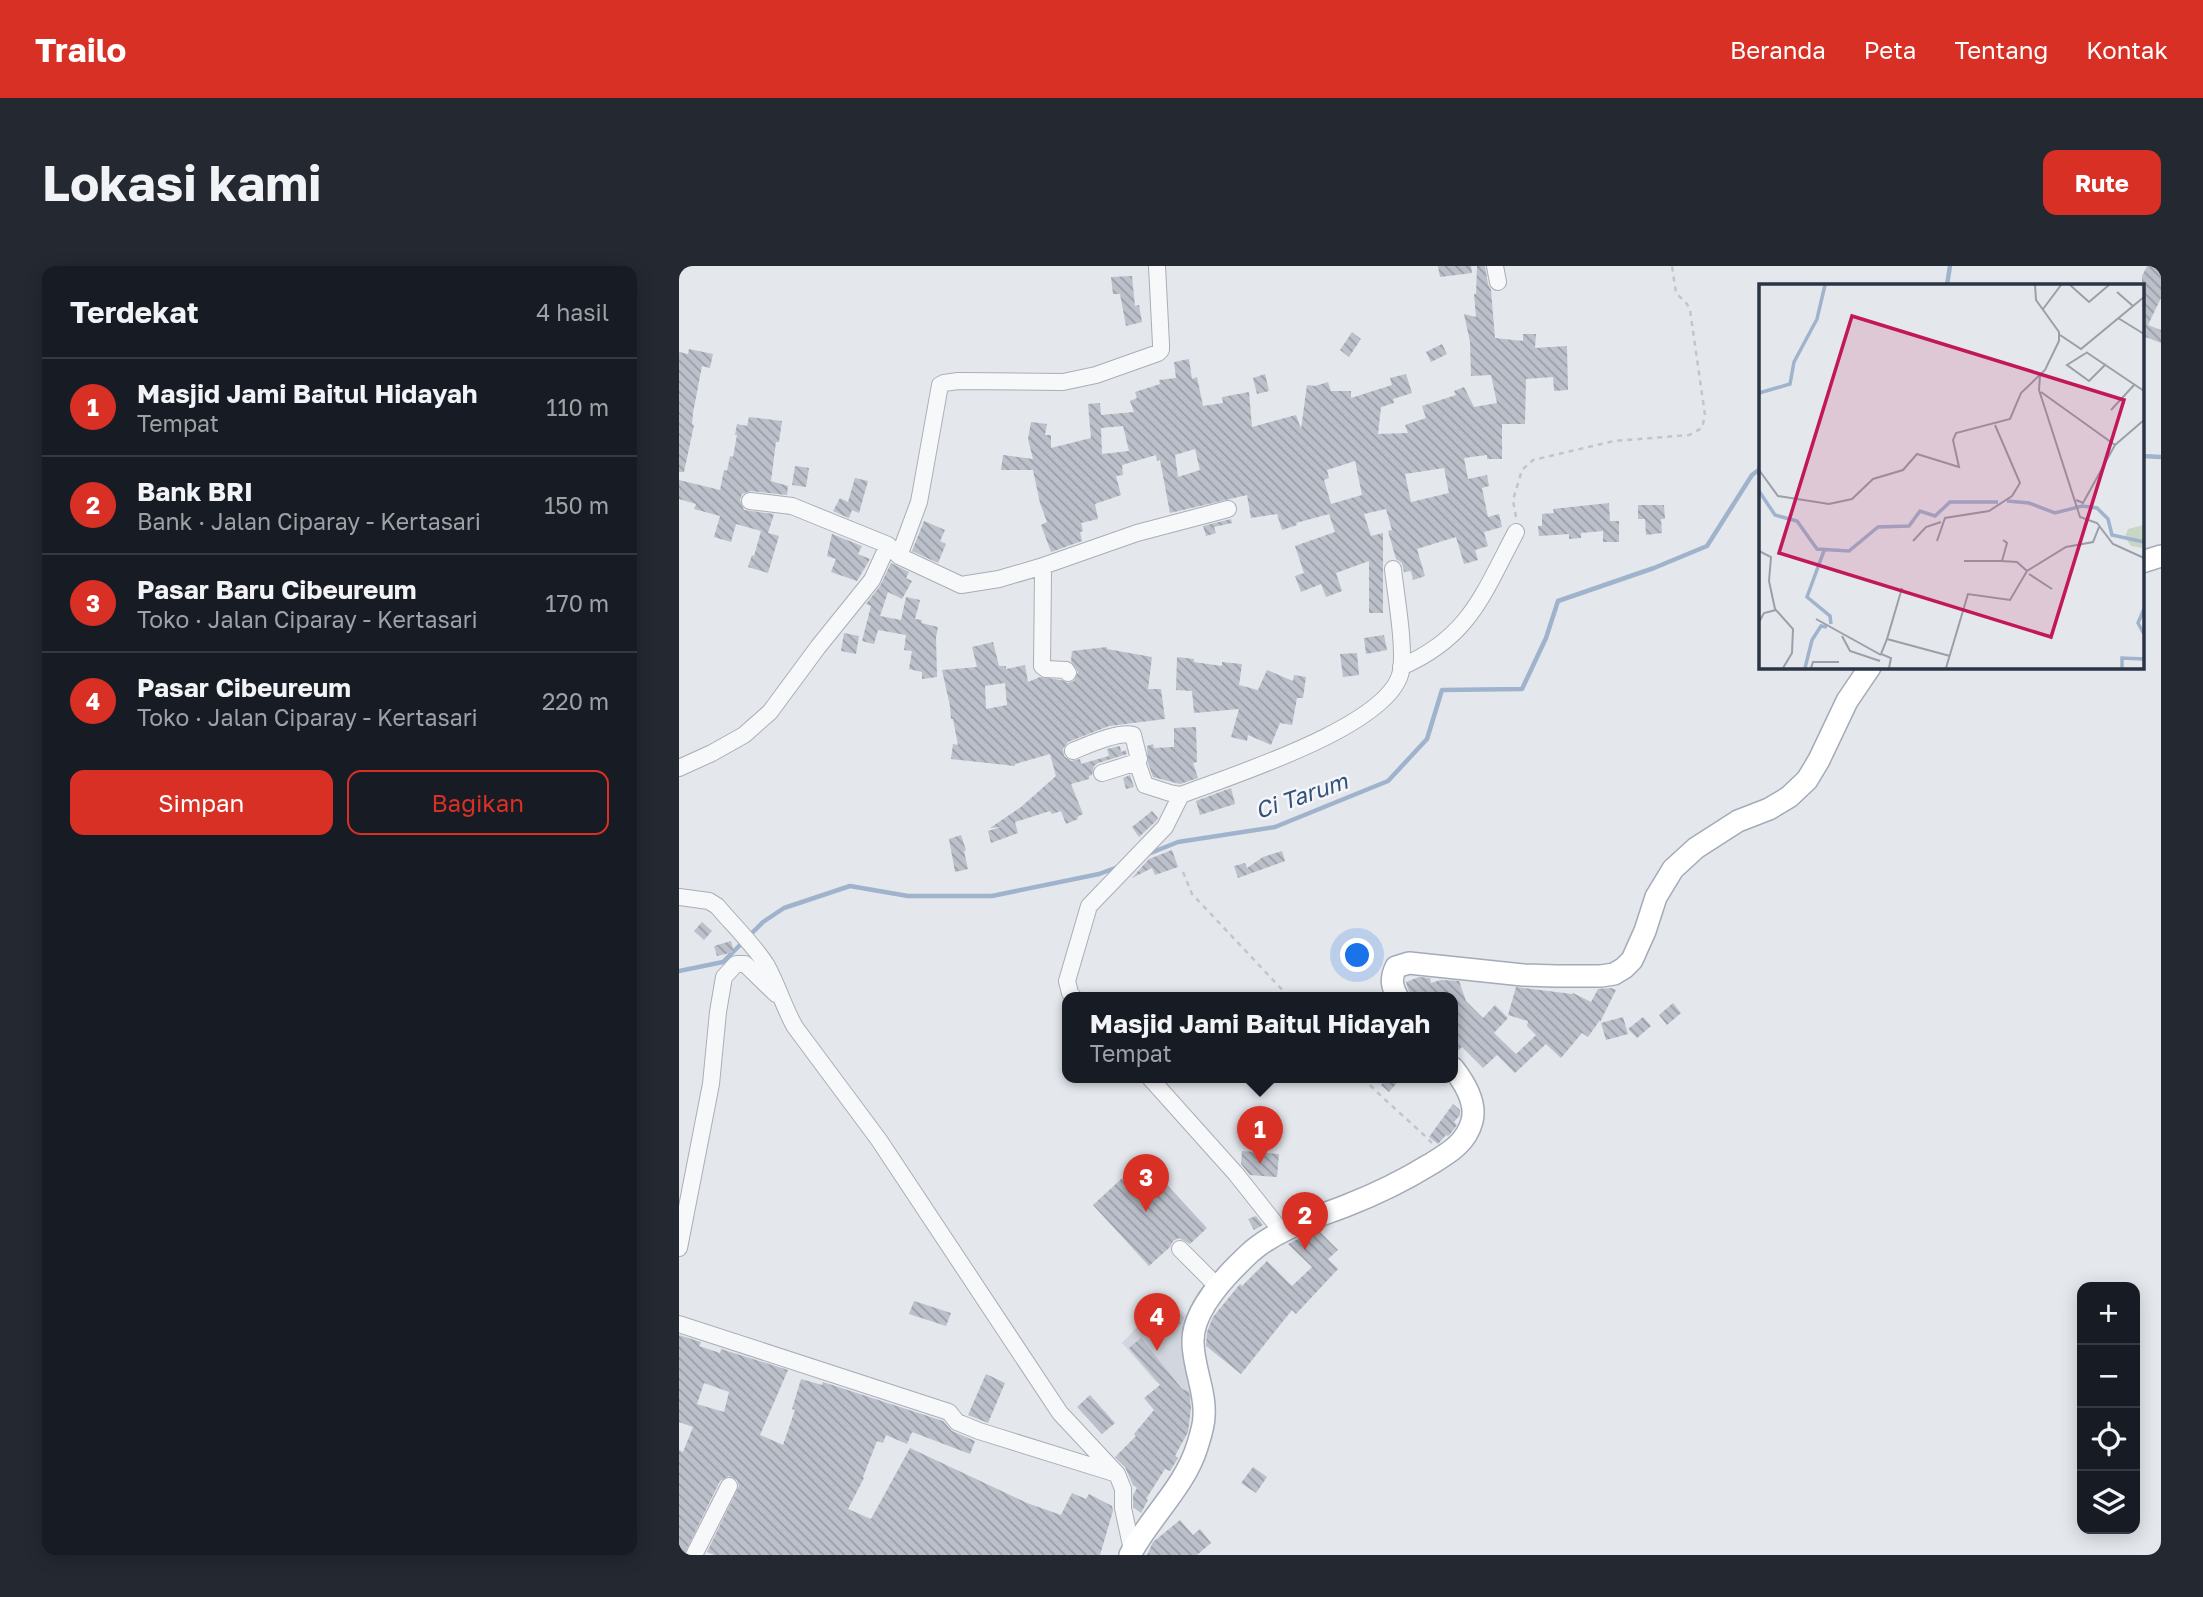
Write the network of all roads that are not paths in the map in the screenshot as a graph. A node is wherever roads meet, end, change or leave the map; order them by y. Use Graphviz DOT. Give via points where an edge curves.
graph roads {
  1 [pos="1157,266"];
  2 [pos="750,502"];
  3 [pos="1228,509"];
  4 [pos="1516,532"];
  5 [pos="894,551"];
  6 [pos="2161,556"];
  7 [pos="2143,562"];
  8 [pos="1040,567"];
  9 [pos="1393,569"];
  10 [pos="1401,667"];
  11 [pos="1869,668"];
  12 [pos="1068,673"];
  13 [pos="1073,751"];
  14 [pos="1137,762"];
  15 [pos="679,768"];
  16 [pos="1102,773"];
  17 [pos="1181,795"];
  18 [pos="679,897"];
  19 [pos="1070,992"];
  20 [pos="1396,992"];
  21 [pos="782,1000"];
  22 [pos="1458,1076"];
  23 [pos="1154,1083"];
  24 [pos="1282,1232"];
  25 [pos="679,1248"];
  26 [pos="1180,1249"];
  27 [pos="1217,1286"];
  28 [pos="679,1324"];
  29 [pos="1117,1474"];
  30 [pos="729,1486"];
  31 [pos="1131,1552"];
  32 [pos="694,1555"];
  1 -- 5 [label="street" via="1158,353 1063,382 958,381 940,385 919,502"];
  2 -- 5 [label="street" via="792,506"];
  3 -- 8 [label="street" via="1137,533"];
  4 -- 10 [label="street" via="1468,620 1437,649"];
  5 -- 8 [label="street" via="961,585"];
  5 -- 15 [label="street" via="770,712 744,735"];
  6 -- 7 [label="main road"];
  8 -- 12 [label="street" via="1042,666"];
  9 -- 10 [label="street"];
  10 -- 17 [label="street" via="1389,695 1331,734"];
  11 -- 20 [label="main road" via="1807,780 1789,797 1696,848 1673,869 1625,968 1601,976 1556,976 1409,963 1396,967"];
  13 -- 14 [label="street" via="1129,733"];
  14 -- 16 [label="street"];
  14 -- 17 [label="street" via="1148,787"];
  17 -- 19 [label="street" via="1165,827 1089,906 1067,981"];
  18 -- 21 [label="street" via="709,901 726,917 766,964"];
  21 -- 25 [label="street" via="745,964 736,964 724,976 711,1084"];
  21 -- 29 [label="street" via="1059,1413"];
  22 -- 24 [label="main road" via="1473,1106 1466,1135 1456,1148 1398,1184"];
  23 -- 24 [label="street"];
  24 -- 27 [label="main road"];
  26 -- 27 [label="street"];
  27 -- 31 [label="main road" via="1193,1333 1205,1415 1196,1450"];
  28 -- 29 [label="street" via="949,1412 957,1422 979,1431"];
  29 -- 31 [label="street"];
  30 -- 32 [label="street"];
}
